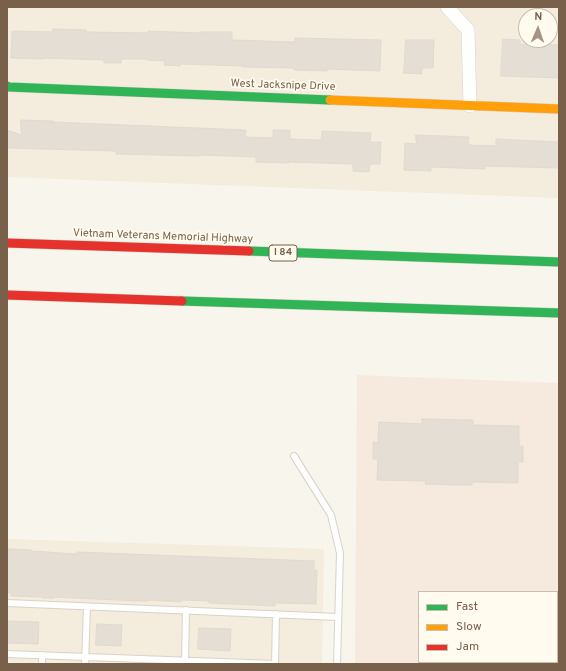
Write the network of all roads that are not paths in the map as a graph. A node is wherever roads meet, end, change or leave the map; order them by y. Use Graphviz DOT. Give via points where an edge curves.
graph roads {
  1 [pos="447,7"];
  2 [pos="7,86"];
  3 [pos="470,106"];
  4 [pos="559,109"];
  5 [pos="7,243"];
  6 [pos="559,262"];
  7 [pos="7,294"];
  8 [pos="559,313"];
  9 [pos="294,456"];
  10 [pos="7,603"];
  11 [pos="87,606"];
  12 [pos="186,610"];
  13 [pos="276,614"];
  14 [pos="338,617"];
  15 [pos="7,654"];
  16 [pos="42,656"];
  17 [pos="85,657"];
  18 [pos="185,660"];
  19 [pos="42,664"];
  20 [pos="85,664"];
  21 [pos="275,664"];
  22 [pos="337,664"];
  1 -- 3 [label="street" via="468,30"];
  2 -- 3 [label="main road, West Jacksnipe Drive"];
  3 -- 4 [label="main road, West Jacksnipe Drive"];
  5 -- 6 [label="main road, Vietnam Veterans Memorial Highway / I 84"];
  7 -- 8 [label="main road"];
  9 -- 14 [label="lane" via="331,515 340,553"];
  10 -- 11 [label="lane"];
  11 -- 12 [label="lane"];
  11 -- 17 [label="lane"];
  12 -- 13 [label="lane"];
  12 -- 18 [label="lane"];
  13 -- 14 [label="lane"];
  13 -- 21 [label="lane"];
  14 -- 22 [label="lane"];
  15 -- 16 [label="lane"];
  16 -- 17 [label="lane"];
  16 -- 19 [label="lane"];
  17 -- 18 [label="lane"];
  17 -- 20 [label="lane"];
  18 -- 21 [label="lane"];
}
